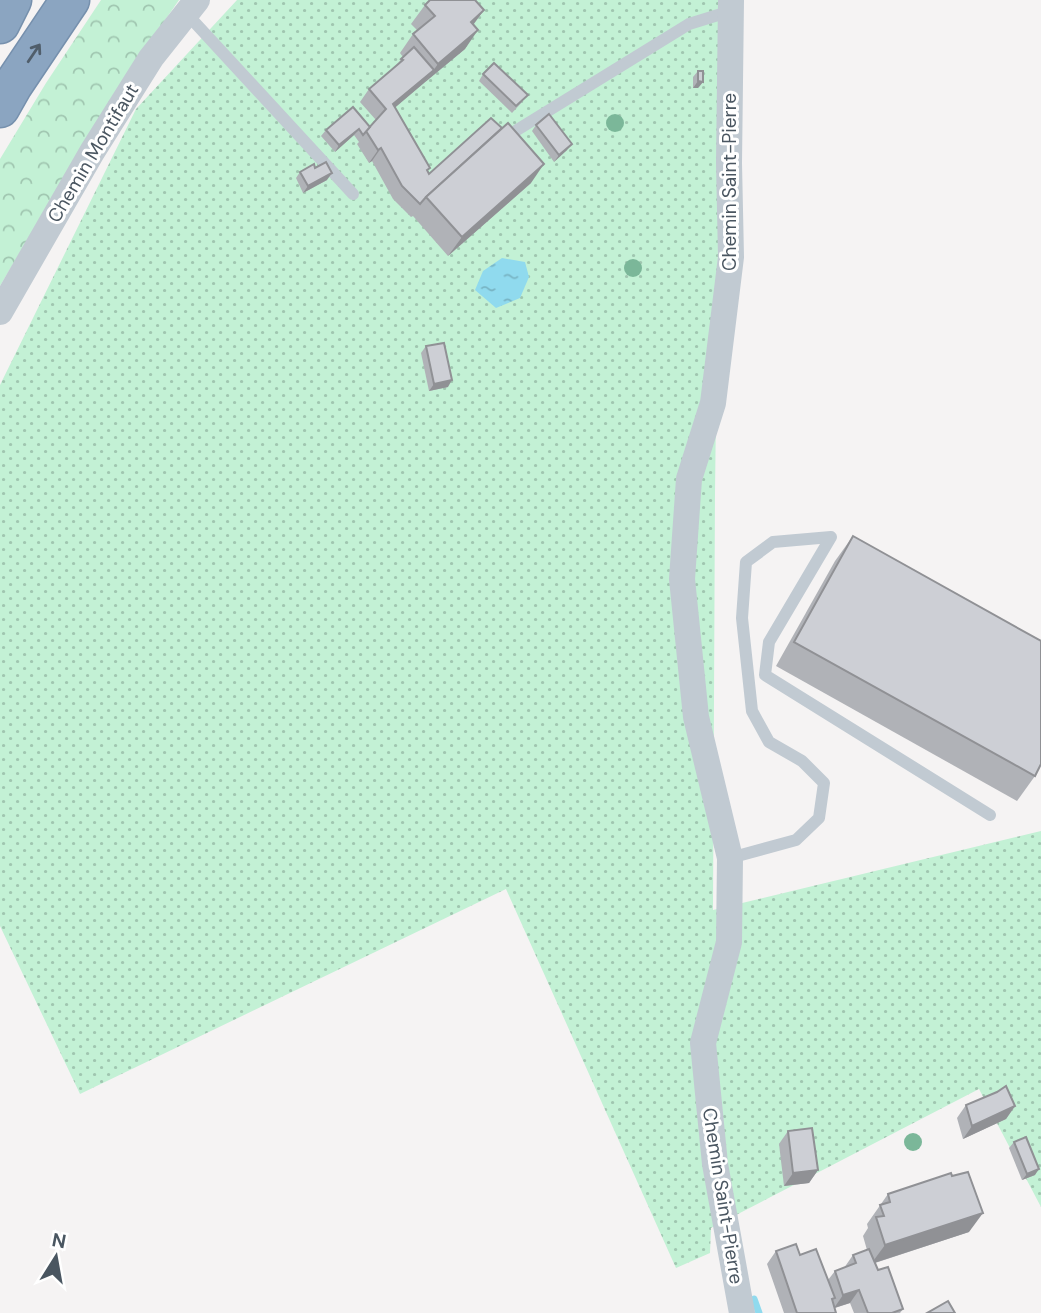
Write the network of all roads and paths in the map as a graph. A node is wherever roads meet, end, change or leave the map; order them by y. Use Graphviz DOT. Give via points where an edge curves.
graph roads {
  1 [pos="12,0"];
  2 [pos="70,0"];
  3 [pos="731,5"];
  4 [pos="191,6"];
  5 [pos="0,24"];
  6 [pos="0,108"];
  7 [pos="517,130"];
  8 [pos="353,194"];
  9 [pos="0,312"];
  10 [pos="831,537"];
  11 [pos="844,544"];
  12 [pos="990,815"];
  13 [pos="730,858"];
  14 [pos="742,1313"];
  1 -- 5 [label="highway"];
  6 -- 2 [label="highway, one-way"];
  3 -- 7 [label="lane" via="689,24"];
  3 -- 13 [label="street, Chemin Saint-Pierre" via="732,257 713,402 689,479 682,579 696,717"];
  4 -- 8 [label="lane"];
  4 -- 9 [label="street, Chemin Montifaut" via="107,128"];
  10 -- 11 [label="lane"];
  10 -- 12 [label="lane" via="769,642 765,675"];
  10 -- 13 [label="lane" via="773,542 746,562 742,618 752,711 769,743 802,761 824,783 819,818 796,840"];
  13 -- 14 [label="street, Chemin Saint-Pierre" via="729,942 703,1043 715,1164"];
}
